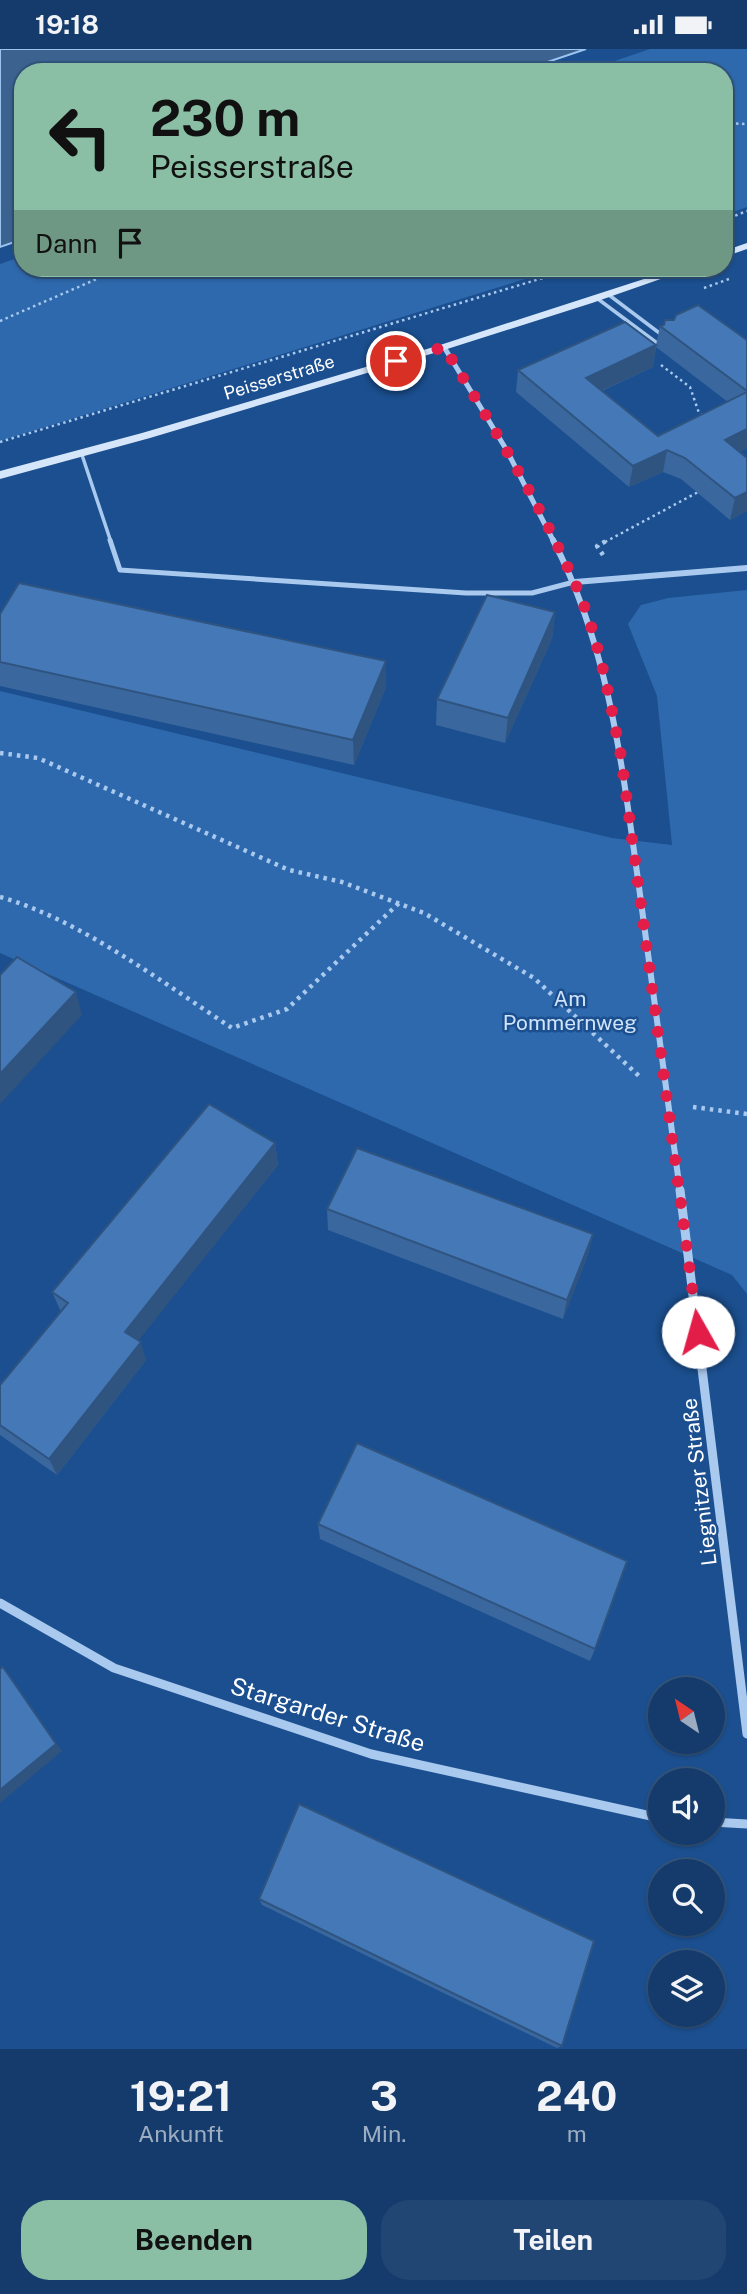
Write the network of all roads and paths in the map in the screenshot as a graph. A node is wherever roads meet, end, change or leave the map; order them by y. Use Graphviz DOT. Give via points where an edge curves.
graph roads {
  1 [pos="101,277"];
  2 [pos="546,277"];
  3 [pos="661,277"];
  4 [pos="609,295"];
  5 [pos="598,299"];
  6 [pos="0,321"];
  7 [pos="668,338"];
  8 [pos="657,343"];
  9 [pos="444,347"];
  10 [pos="658,362"];
  11 [pos="709,419"];
  12 [pos="0,442"];
  13 [pos="82,455"];
  14 [pos="0,475"];
  15 [pos="706,487"];
  16 [pos="603,555"];
  17 [pos="747,568"];
  18 [pos="575,582"];
  19 [pos="0,753"];
  20 [pos="0,897"];
  21 [pos="399,903"];
  22 [pos="669,1104"];
  23 [pos="747,1114"];
  24 [pos="0,1603"];
  25 [pos="747,1734"];
  26 [pos="648,1815"];
  27 [pos="725,1823"];
  28 [pos="747,1824"];
  1 -- 6 [label="path"];
  2 -- 12 [label="path"];
  3 -- 4 [label="street, Peisserstraße"];
  4 -- 5 [label="street, Peisserstraße"];
  4 -- 7 [label="lane"];
  5 -- 8 [label="lane"];
  5 -- 9 [label="street, Peisserstraße"];
  9 -- 13 [label="street, Peisserstraße"];
  9 -- 18 [label="street, Liegnitzer Straße" via="506,449"];
  10 -- 11 [label="path" via="690,387 699,413"];
  13 -- 14 [label="street, Peisserstraße"];
  13 -- 18 [label="lane" via="121,571 466,593 532,593"];
  15 -- 16 [label="path" via="597,546"];
  17 -- 18 [label="street"];
  18 -- 22 [label="street, Liegnitzer Straße" via="602,662 621,756"];
  19 -- 21 [label="path" via="38,758 289,870 342,882"];
  20 -- 21 [label="path" via="64,923 130,960 232,1028 287,1009"];
  21 -- 22 [label="path" via="534,978"];
  22 -- 23 [label="path"];
  22 -- 25 [label="street, Liegnitzer Straße"];
  24 -- 26 [label="street, Stargarder Straße" via="114,1668 371,1755"];
  27 -- 28 [label="street"];
}
